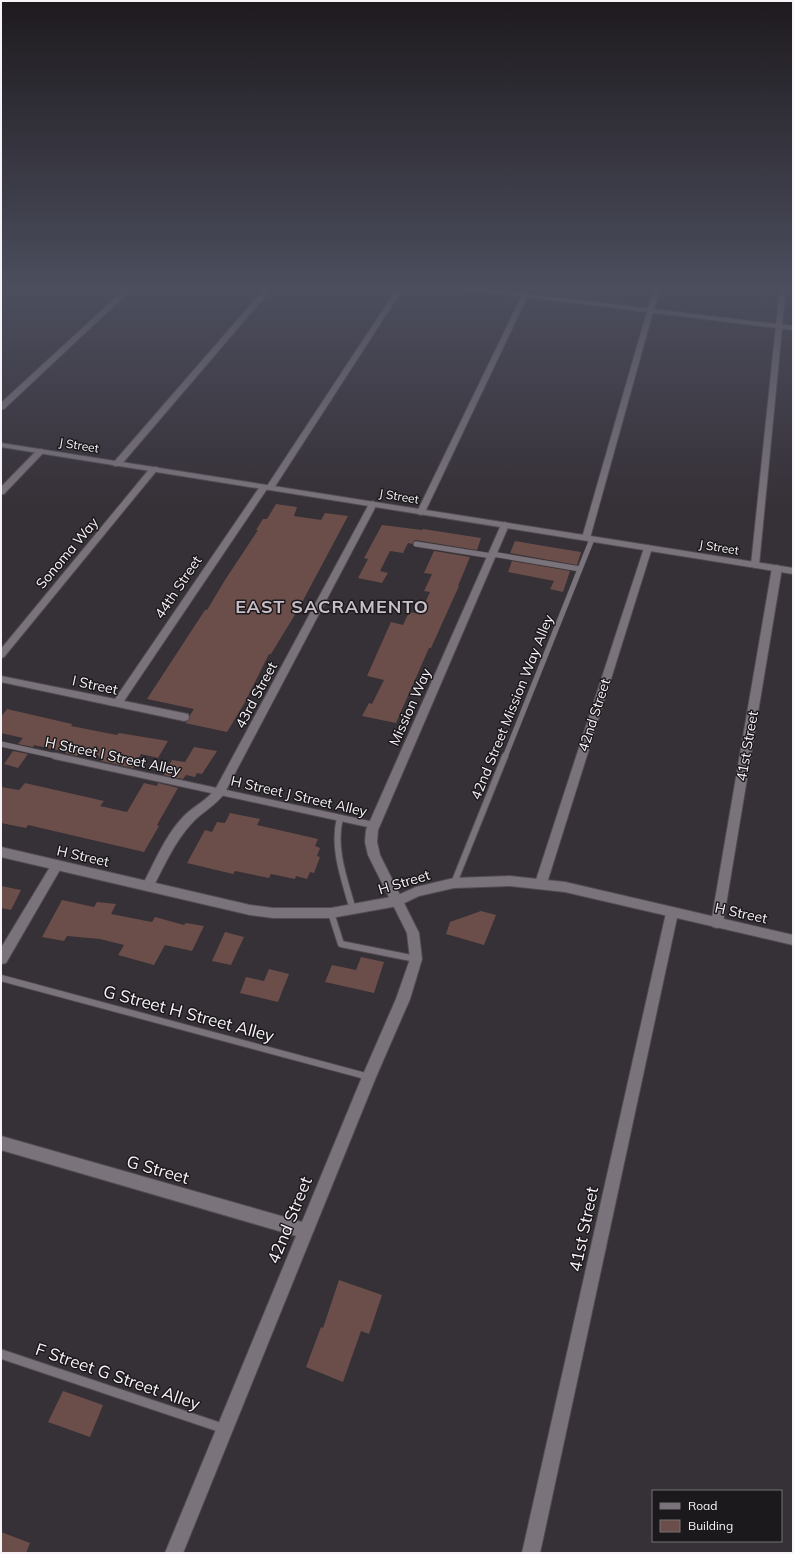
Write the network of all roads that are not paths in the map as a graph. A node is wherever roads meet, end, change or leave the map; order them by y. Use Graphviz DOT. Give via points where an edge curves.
graph roads {
  1 [pos="53,360"];
  2 [pos="208,360"];
  3 [pos="353,360"];
  4 [pos="494,360"];
  5 [pos="637,360"];
  6 [pos="776,360"];
  7 [pos="1,407"];
  8 [pos="1,445"];
  9 [pos="41,451"];
  10 [pos="117,464"];
  11 [pos="154,469"];
  12 [pos="267,488"];
  13 [pos="1,492"];
  14 [pos="373,504"];
  15 [pos="421,512"];
  16 [pos="506,525"];
  17 [pos="589,538"];
  18 [pos="416,544"];
  19 [pos="648,548"];
  20 [pos="492,555"];
  21 [pos="755,565"];
  22 [pos="777,568"];
  23 [pos="580,569"];
  24 [pos="793,571"];
  25 [pos="1,654"];
  26 [pos="1,679"];
  27 [pos="118,704"];
  28 [pos="184,717"];
  29 [pos="1,744"];
  30 [pos="220,791"];
  31 [pos="340,818"];
  32 [pos="373,825"];
  33 [pos="1,852"];
  34 [pos="57,865"];
  35 [pos="454,883"];
  36 [pos="541,883"];
  37 [pos="148,886"];
  38 [pos="398,901"];
  39 [pos="354,910"];
  40 [pos="331,913"];
  41 [pos="672,913"];
  42 [pos="717,923"];
  43 [pos="793,940"];
  44 [pos="1,959"];
  45 [pos="416,959"];
  46 [pos="1,978"];
  47 [pos="369,1077"];
  48 [pos="1,1142"];
  49 [pos="306,1230"];
  50 [pos="1,1354"];
  51 [pos="225,1429"];
  52 [pos="174,1553"];
  53 [pos="531,1553"];
  1 -- 7 [label="street"];
  2 -- 10 [label="street"];
  3 -- 12 [label="street, 44th Street"];
  4 -- 15 [label="street"];
  5 -- 17 [label="street"];
  6 -- 21 [label="street"];
  8 -- 9 [label="street, J Street"];
  9 -- 10 [label="street, J Street"];
  9 -- 13 [label="street"];
  10 -- 11 [label="street, J Street"];
  11 -- 12 [label="street, J Street"];
  11 -- 25 [label="street, Sonoma Way"];
  12 -- 14 [label="street, J Street"];
  12 -- 27 [label="street, 44th Street"];
  14 -- 15 [label="street, J Street"];
  14 -- 30 [label="street, 43rd Street"];
  15 -- 16 [label="street, J Street"];
  16 -- 17 [label="street, J Street"];
  16 -- 20 [label="street, Mission Way"];
  17 -- 19 [label="street, J Street"];
  17 -- 23 [label="lane, 42nd Street Mission Way Alley"];
  18 -- 20 [label="lane"];
  19 -- 21 [label="street, J Street"];
  19 -- 36 [label="street, 42nd Street"];
  20 -- 23 [label="lane"];
  20 -- 32 [label="street, Mission Way"];
  21 -- 22 [label="street, J Street"];
  22 -- 24 [label="street, J Street"];
  22 -- 42 [label="street, 41st Street"];
  23 -- 35 [label="lane, 42nd Street Mission Way Alley"];
  26 -- 27 [label="street, I Street"];
  27 -- 28 [label="street, I Street"];
  29 -- 30 [label="lane, H Street I Street Alley"];
  30 -- 31 [label="lane, H Street J Street Alley"];
  30 -- 37 [label="street, 43rd Street" via="212,802 192,815 184,824"];
  31 -- 32 [label="lane, H Street J Street Alley"];
  31 -- 39 [label="lane" via="337,829 338,848"];
  32 -- 38 [label="street, Mission Way" via="371,842 374,855"];
  33 -- 34 [label="street, H Street"];
  34 -- 37 [label="street, H Street"];
  34 -- 44 [label="street"];
  35 -- 36 [label="street, H Street"];
  35 -- 38 [label="street, H Street" via="416,892"];
  36 -- 41 [label="street, H Street" via="577,889"];
  37 -- 40 [label="street, H Street" via="250,910 273,913"];
  38 -- 39 [label="street, H Street"];
  38 -- 45 [label="street, 42nd Street" via="413,932"];
  39 -- 40 [label="street, H Street"];
  40 -- 45 [label="lane" via="341,944"];
  41 -- 42 [label="street, H Street"];
  41 -- 53 [label="street, 41st Street"];
  42 -- 43 [label="street, H Street"];
  45 -- 47 [label="street, 42nd Street" via="404,1000"];
  46 -- 47 [label="lane, G Street H Street Alley"];
  47 -- 49 [label="street, 42nd Street"];
  48 -- 49 [label="street, G Street"];
  49 -- 51 [label="street, 42nd Street"];
  50 -- 51 [label="lane, F Street G Street Alley"];
  51 -- 52 [label="street, 42nd Street"];
}
